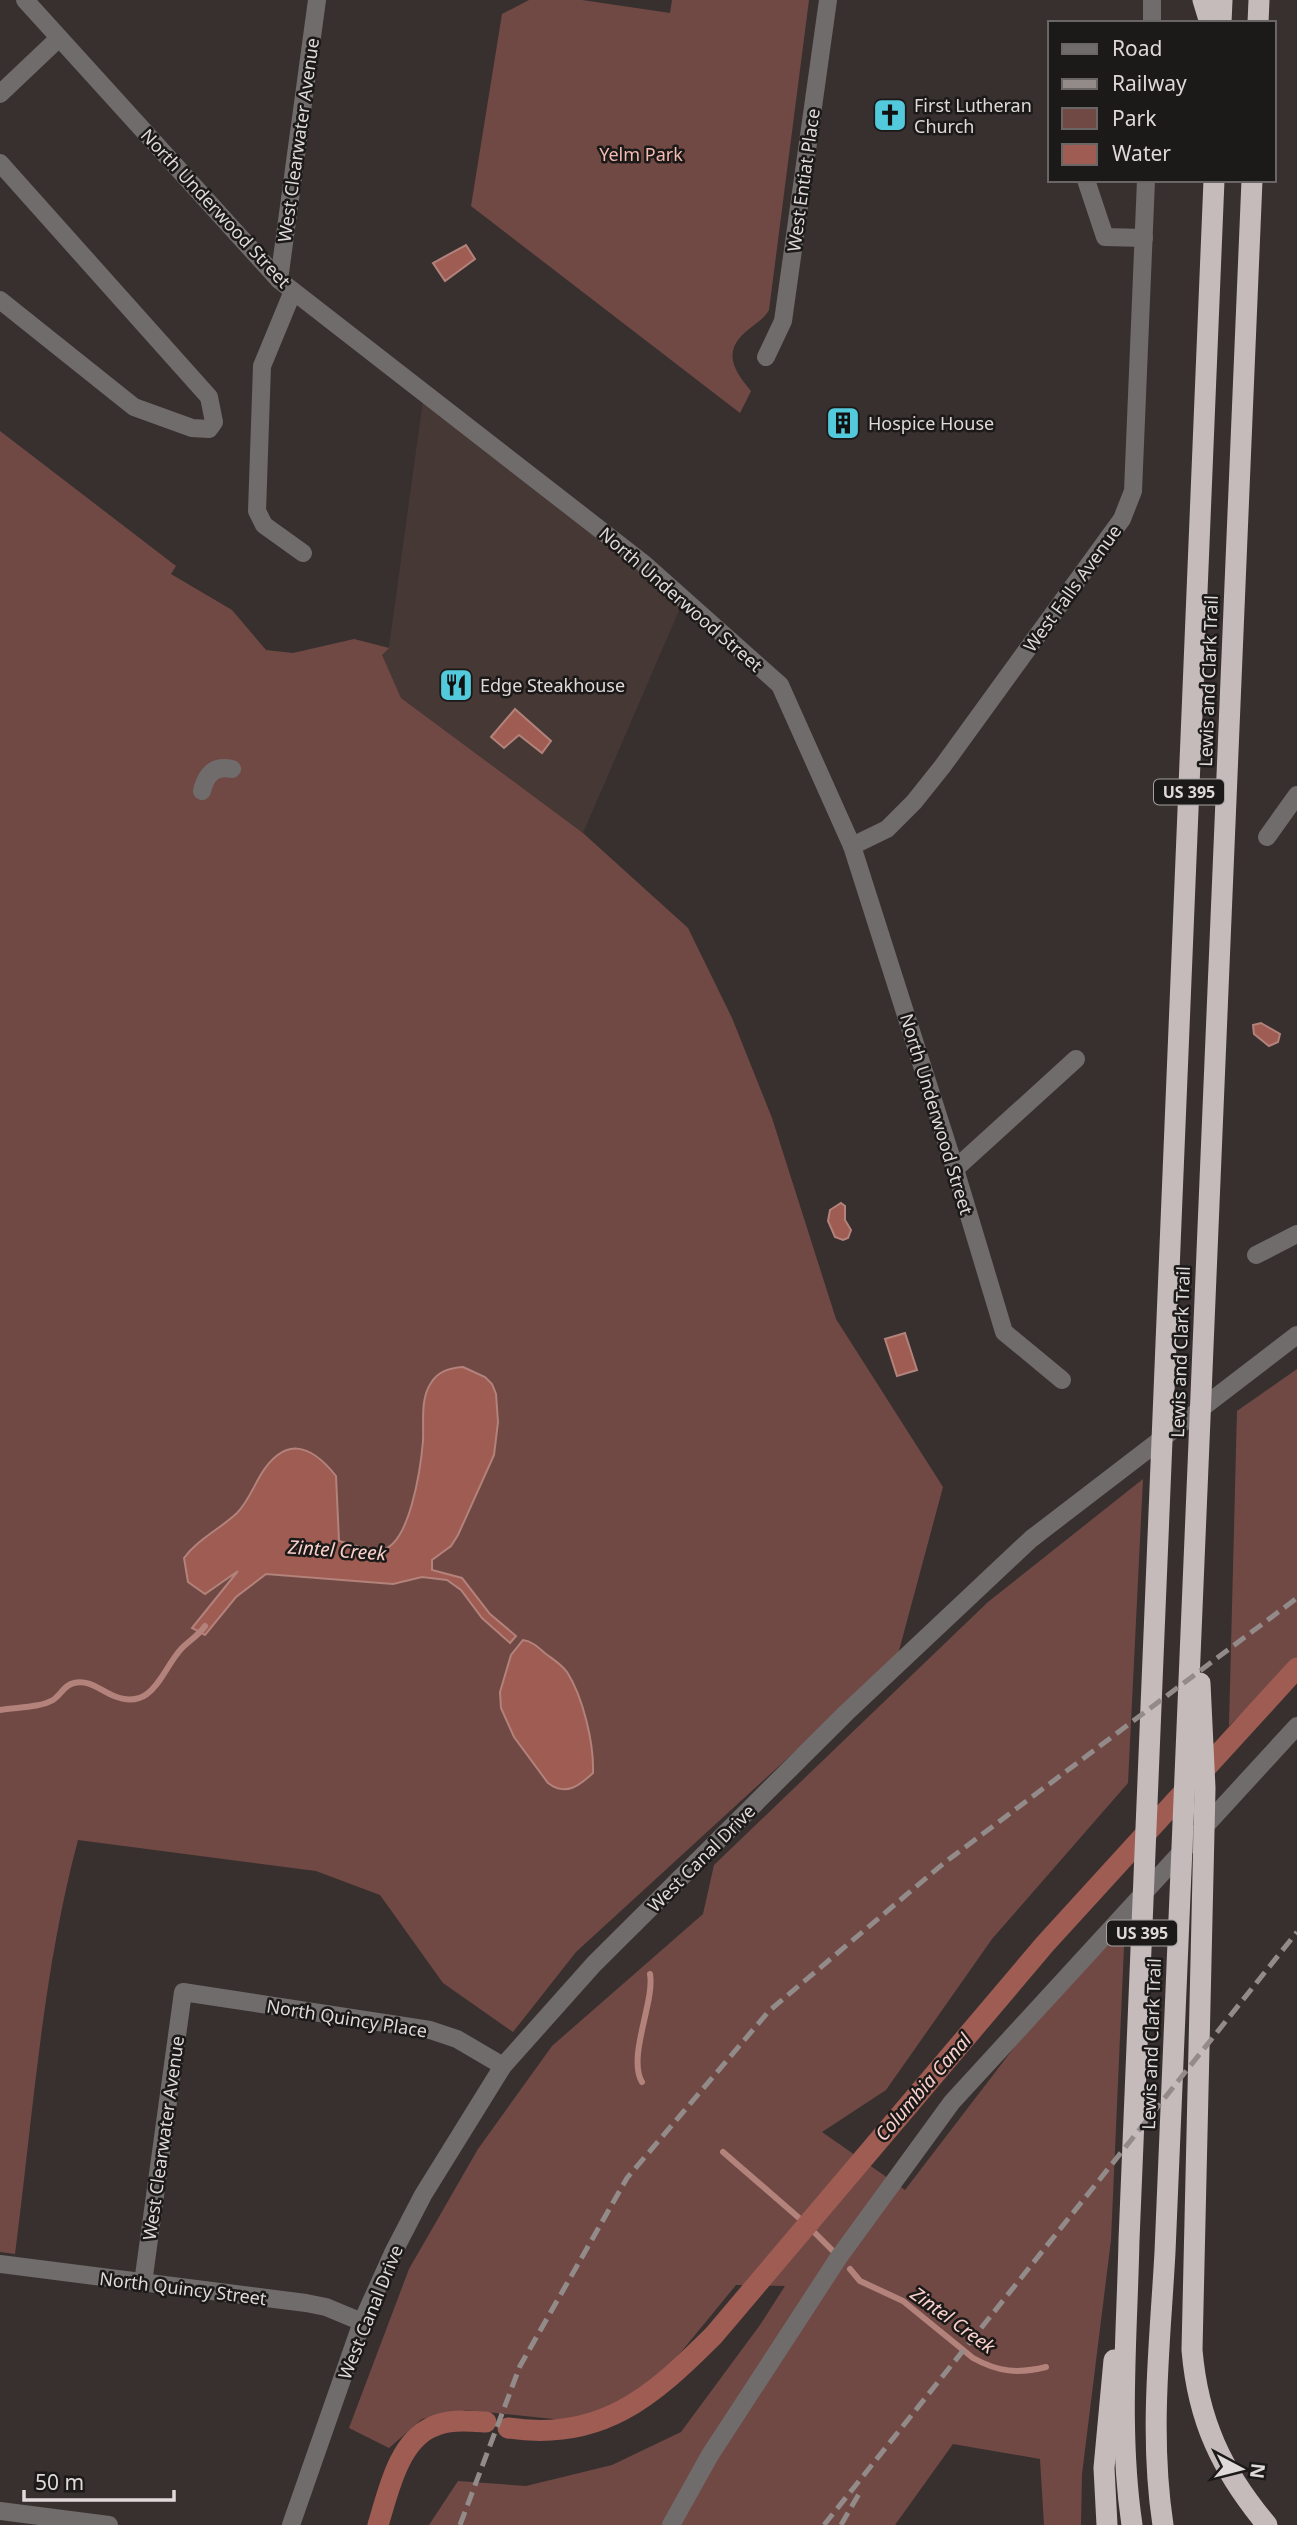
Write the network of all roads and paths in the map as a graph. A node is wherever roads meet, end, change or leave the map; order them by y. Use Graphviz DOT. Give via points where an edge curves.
graph roads {
  1 [pos="24,0"];
  2 [pos="317,0"];
  3 [pos="828,0"];
  4 [pos="1153,0"];
  5 [pos="1203,0"];
  6 [pos="1222,0"];
  7 [pos="1259,0"];
  8 [pos="1150,21"];
  9 [pos="1209,21"];
  10 [pos="1221,21"];
  11 [pos="1258,21"];
  12 [pos="59,38"];
  13 [pos="0,94"];
  14 [pos="0,163"];
  15 [pos="1087,182"];
  16 [pos="1146,182"];
  17 [pos="1214,182"];
  18 [pos="1252,182"];
  19 [pos="1144,238"];
  20 [pos="286,286"];
  21 [pos="0,300"];
  22 [pos="766,357"];
  23 [pos="303,553"];
  24 [pos="232,769"];
  25 [pos="202,791"];
  26 [pos="1297,795"];
  27 [pos="1267,836"];
  28 [pos="852,846"];
  29 [pos="1076,1059"];
  30 [pos="955,1169"];
  31 [pos="1297,1234"];
  32 [pos="1256,1255"];
  33 [pos="1297,1335"];
  34 [pos="1062,1380"];
  35 [pos="1192,1619"];
  36 [pos="1297,1726"];
  37 [pos="183,1993"];
  38 [pos="503,2066"];
  39 [pos="1129,2240"];
  40 [pos="0,2264"];
  41 [pos="143,2283"];
  42 [pos="362,2322"];
  43 [pos="0,2511"];
  44 [pos="109,2525"];
  45 [pos="291,2525"];
  46 [pos="671,2525"];
  47 [pos="1107,2525"];
  48 [pos="1132,2525"];
  49 [pos="1163,2525"];
  50 [pos="1267,2525"];
  1 -- 12 [label="street, North Underwood Street"];
  2 -- 20 [label="street, West Clearwater Avenue"];
  3 -- 22 [label="street, West Entiat Place" via="783,321"];
  4 -- 8 [label="street"];
  5 -- 9 [label="highway"];
  6 -- 10 [label="highway"];
  7 -- 11 [label="highway"];
  12 -- 13 [label="street"];
  12 -- 20 [label="street, North Underwood Street"];
  14 -- 21 [label="street" via="209,397 214,422 209,429 191,428 134,407"];
  15 -- 19 [label="street" via="1105,237"];
  16 -- 19 [label="street, West Falls Avenue"];
  17 -- 39 [label="highway, Lewis and Clark Trail / US 395"];
  18 -- 35 [label="highway, Lewis and Clark Trail / US 395"];
  19 -- 28 [label="street, West Falls Avenue" via="1133,491 1122,519 914,802 887,829"];
  20 -- 23 [label="street, West Clearwater Avenue" via="262,366 257,511 264,525"];
  20 -- 28 [label="street, North Underwood Street" via="643,563 780,685"];
  24 -- 25 [label="street" via="214,771"];
  26 -- 27 [label="street"];
  28 -- 30 [label="street, North Underwood Street"];
  29 -- 30 [label="street"];
  30 -- 34 [label="street, North Underwood Street" via="1004,1332"];
  31 -- 32 [label="street"];
  33 -- 38 [label="street, West Canal Drive" via="1031,1539 846,1713 594,1964"];
  35 -- 49 [label="highway, Lewis and Clark Trail / US 395" via="1155,2429"];
  35 -- 50 [label="highway" via="1205,1777 1191,2321 1194,2374 1213,2444"];
  36 -- 46 [label="street" via="952,2102 839,2257 710,2455"];
  37 -- 38 [label="street, North Quincy Place" via="429,2030 457,2039"];
  37 -- 41 [label="street, West Clearwater Avenue"];
  38 -- 42 [label="street, West Canal Drive" via="423,2195"];
  39 -- 47 [label="highway" via="1106,2433"];
  39 -- 48 [label="highway, Lewis and Clark Trail / US 395" via="1124,2430"];
  40 -- 41 [label="street, North Quincy Street"];
  41 -- 42 [label="street, North Quincy Street" via="326,2307"];
  42 -- 45 [label="street, West Canal Drive"];
  43 -- 44 [label="street"];
}
